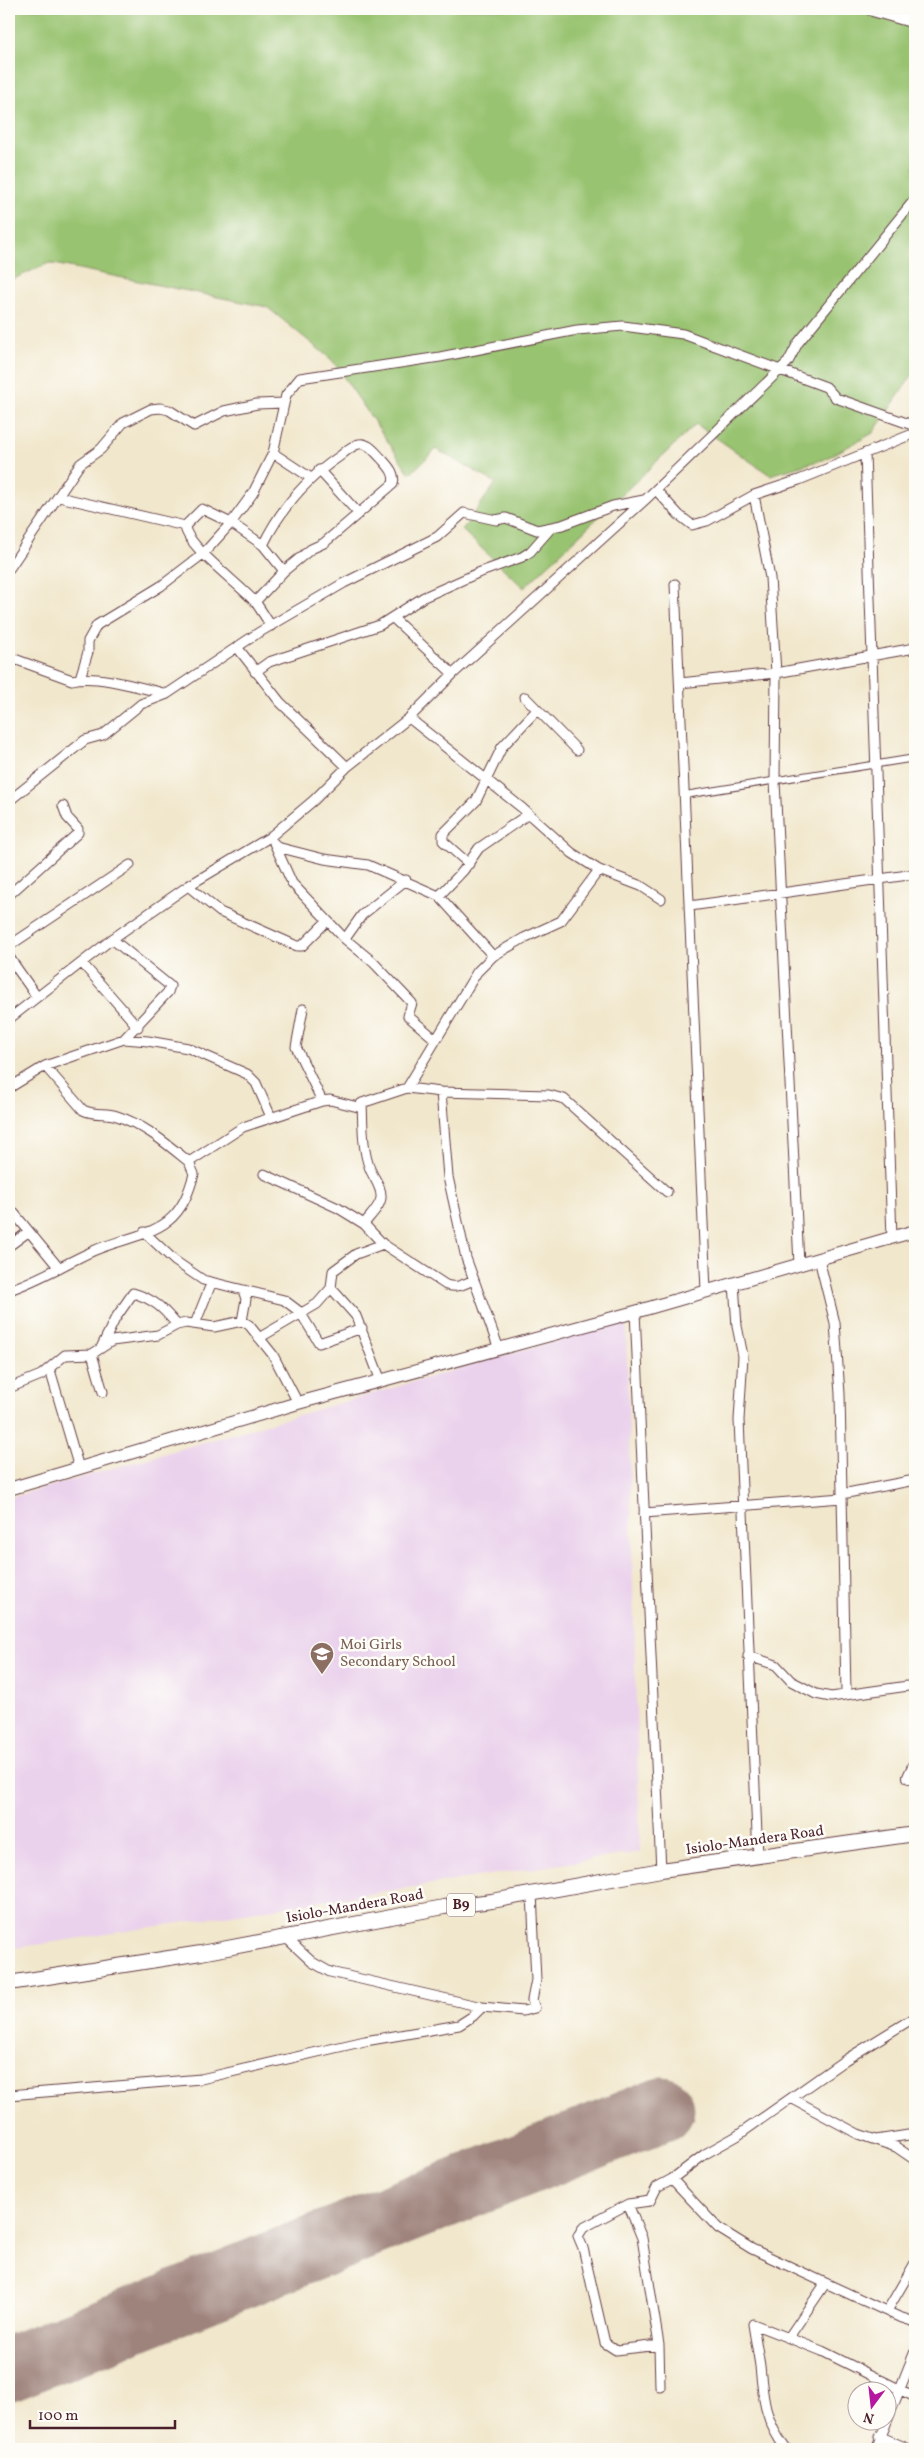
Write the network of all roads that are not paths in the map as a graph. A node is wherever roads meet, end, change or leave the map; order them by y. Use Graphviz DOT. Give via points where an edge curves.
graph roads {
  1 [pos="873,9"];
  2 [pos="915,21"];
  3 [pos="915,199"];
  4 [pos="780,369"];
  5 [pos="284,404"];
  6 [pos="915,426"];
  7 [pos="915,433"];
  8 [pos="274,453"];
  9 [pos="866,453"];
  10 [pos="319,470"];
  11 [pos="311,478"];
  12 [pos="656,490"];
  13 [pos="754,495"];
  14 [pos="59,496"];
  15 [pos="645,500"];
  16 [pos="359,514"];
  17 [pos="231,523"];
  18 [pos="185,526"];
  19 [pos="551,528"];
  20 [pos="263,545"];
  21 [pos="203,554"];
  22 [pos="9,569"];
  23 [pos="284,571"];
  24 [pos="675,584"];
  25 [pos="255,602"];
  26 [pos="393,618"];
  27 [pos="271,626"];
  28 [pos="237,647"];
  29 [pos="915,648"];
  30 [pos="872,654"];
  31 [pos="9,657"];
  32 [pos="255,672"];
  33 [pos="776,673"];
  34 [pos="453,674"];
  35 [pos="80,678"];
  36 [pos="680,683"];
  37 [pos="167,694"];
  38 [pos="525,697"];
  39 [pos="536,711"];
  40 [pos="408,718"];
  41 [pos="577,750"];
  42 [pos="915,758"];
  43 [pos="876,765"];
  44 [pos="347,767"];
  45 [pos="775,780"];
  46 [pos="485,781"];
  47 [pos="685,795"];
  48 [pos="9,801"];
  49 [pos="63,806"];
  50 [pos="527,815"];
  51 [pos="270,837"];
  52 [pos="277,847"];
  53 [pos="130,864"];
  54 [pos="469,864"];
  55 [pos="599,870"];
  56 [pos="915,874"];
  57 [pos="406,880"];
  58 [pos="880,880"];
  59 [pos="188,886"];
  60 [pos="781,894"];
  61 [pos="9,895"];
  62 [pos="440,896"];
  63 [pos="661,899"];
  64 [pos="690,906"];
  65 [pos="327,921"];
  66 [pos="345,939"];
  67 [pos="112,940"];
  68 [pos="9,946"];
  69 [pos="493,956"];
  70 [pos="9,957"];
  71 [pos="82,963"];
  72 [pos="37,997"];
  73 [pos="303,1009"];
  74 [pos="9,1019"];
  75 [pos="138,1027"];
  76 [pos="124,1039"];
  77 [pos="435,1039"];
  78 [pos="45,1066"];
  79 [pos="9,1088"];
  80 [pos="407,1088"];
  81 [pos="441,1092"];
  82 [pos="322,1101"];
  83 [pos="362,1103"];
  84 [pos="271,1117"];
  85 [pos="189,1162"];
  86 [pos="264,1174"];
  87 [pos="667,1192"];
  88 [pos="9,1207"];
  89 [pos="364,1224"];
  90 [pos="915,1231"];
  91 [pos="28,1232"];
  92 [pos="144,1232"];
  93 [pos="892,1238"];
  94 [pos="383,1244"];
  95 [pos="9,1246"];
  96 [pos="819,1258"];
  97 [pos="799,1264"];
  98 [pos="59,1268"];
  99 [pos="473,1280"];
  100 [pos="211,1284"];
  101 [pos="734,1284"];
  102 [pos="331,1288"];
  103 [pos="9,1290"];
  104 [pos="243,1290"];
  105 [pos="706,1291"];
  106 [pos="300,1312"];
  107 [pos="635,1312"];
  108 [pos="242,1321"];
  109 [pos="195,1324"];
  110 [pos="177,1325"];
  111 [pos="362,1328"];
  112 [pos="259,1338"];
  113 [pos="101,1348"];
  114 [pos="499,1349"];
  115 [pos="92,1354"];
  116 [pos="50,1370"];
  117 [pos="381,1381"];
  118 [pos="9,1388"];
  119 [pos="103,1392"];
  120 [pos="298,1403"];
  121 [pos="79,1468"];
  122 [pos="915,1480"];
  123 [pos="9,1488"];
  124 [pos="842,1496"];
  125 [pos="742,1507"];
  126 [pos="644,1513"];
  127 [pos="748,1656"];
  128 [pos="915,1685"];
  129 [pos="846,1693"];
  130 [pos="915,1764"];
  131 [pos="909,1777"];
  132 [pos="915,1834"];
  133 [pos="758,1857"];
  134 [pos="660,1870"];
  135 [pos="532,1893"];
  136 [pos="284,1936"];
  137 [pos="9,1982"];
  138 [pos="482,2007"];
  139 [pos="915,2017"];
  140 [pos="9,2095"];
  141 [pos="791,2098"];
  142 [pos="915,2134"];
  143 [pos="873,2140"];
  144 [pos="915,2160"];
  145 [pos="672,2179"];
  146 [pos="628,2204"];
  147 [pos="915,2263"];
  148 [pos="825,2284"];
  149 [pos="887,2311"];
  150 [pos="915,2322"];
  151 [pos="789,2337"];
  152 [pos="659,2345"];
  153 [pos="915,2351"];
  154 [pos="660,2386"];
  155 [pos="900,2390"];
  156 [pos="915,2397"];
  157 [pos="774,2434"];
  158 [pos="879,2436"];
  159 [pos="777,2449"];
  160 [pos="786,2449"];
  161 [pos="876,2449"];
  162 [pos="909,2449"];
  1 -- 2 [label="highway"];
  3 -- 4 [label="street"];
  4 -- 5 [label="street" via="683,334 623,326 528,338 370,370 310,375 294,383"];
  4 -- 6 [label="street" via="826,387 836,398"];
  4 -- 12 [label="street"];
  5 -- 8 [label="street"];
  5 -- 14 [label="street" via="257,404 224,410 194,426 169,410 151,409 116,429 101,449 80,464"];
  7 -- 9 [label="street"];
  8 -- 11 [label="street"];
  8 -- 17 [label="street" via="253,493"];
  9 -- 13 [label="street"];
  9 -- 30 [label="street"];
  10 -- 11 [label="street"];
  10 -- 16 [label="street"];
  10 -- 16 [label="street" via="359,444 374,450 392,470 393,484"];
  11 -- 20 [label="street" via="284,508"];
  12 -- 13 [label="street" via="692,525 707,521"];
  12 -- 15 [label="street"];
  13 -- 33 [label="street" via="770,578"];
  14 -- 18 [label="street"];
  14 -- 22 [label="street"];
  15 -- 19 [label="street" via="613,506"];
  15 -- 34 [label="street"];
  16 -- 23 [label="street" via="324,543 310,548"];
  17 -- 18 [label="street" via="202,509"];
  17 -- 20 [label="street"];
  17 -- 21 [label="street"];
  18 -- 21 [label="street"];
  19 -- 26 [label="street" via="522,557 424,597"];
  19 -- 27 [label="street" via="538,530 506,518 496,520 464,513 437,537 367,571"];
  20 -- 23 [label="street"];
  21 -- 25 [label="street"];
  21 -- 35 [label="street" via="161,586 97,625 88,642"];
  23 -- 25 [label="street"];
  24 -- 36 [label="street"];
  25 -- 27 [label="street"];
  26 -- 32 [label="street" via="269,662"];
  26 -- 34 [label="street"];
  27 -- 28 [label="street"];
  28 -- 32 [label="street"];
  28 -- 37 [label="street"];
  29 -- 30 [label="street"];
  30 -- 33 [label="street"];
  30 -- 43 [label="street"];
  31 -- 35 [label="street" via="72,680"];
  32 -- 44 [label="street" via="280,702"];
  33 -- 36 [label="street"];
  33 -- 45 [label="street"];
  34 -- 40 [label="street"];
  35 -- 37 [label="street"];
  36 -- 47 [label="street"];
  37 -- 48 [label="street" via="141,704 103,735 85,740"];
  38 -- 39 [label="street"];
  39 -- 41 [label="street"];
  39 -- 46 [label="street" via="502,747"];
  40 -- 44 [label="street"];
  40 -- 46 [label="street"];
  42 -- 43 [label="street"];
  43 -- 45 [label="street"];
  43 -- 58 [label="street"];
  44 -- 51 [label="street"];
  45 -- 47 [label="street"];
  45 -- 60 [label="street"];
  46 -- 50 [label="street"];
  46 -- 54 [label="street" via="476,801 443,834 443,841"];
  47 -- 64 [label="street"];
  49 -- 61 [label="street" via="64,813 78,832"];
  50 -- 54 [label="street" via="479,848"];
  50 -- 55 [label="street" via="572,853"];
  51 -- 52 [label="street"];
  51 -- 59 [label="street"];
  52 -- 57 [label="street" via="324,859 368,865"];
  52 -- 65 [label="street" via="292,883"];
  53 -- 68 [label="street"];
  54 -- 62 [label="street"];
  55 -- 63 [label="street" via="641,886"];
  55 -- 69 [label="street" via="561,921"];
  56 -- 58 [label="street"];
  57 -- 62 [label="street"];
  57 -- 66 [label="street" via="362,915"];
  58 -- 60 [label="street"];
  58 -- 93 [label="street"];
  59 -- 65 [label="street" via="220,912 297,946 302,946"];
  59 -- 67 [label="street"];
  60 -- 64 [label="street"];
  60 -- 97 [label="street"];
  62 -- 69 [label="street"];
  64 -- 105 [label="street"];
  65 -- 66 [label="street"];
  66 -- 77 [label="street" via="373,962 412,1003 408,1016"];
  67 -- 71 [label="street"];
  67 -- 75 [label="street" via="170,986"];
  69 -- 77 [label="street" via="470,982"];
  70 -- 72 [label="street"];
  71 -- 72 [label="street"];
  71 -- 75 [label="street"];
  72 -- 74 [label="street"];
  73 -- 82 [label="street" via="296,1047"];
  75 -- 76 [label="street"];
  76 -- 78 [label="street"];
  76 -- 84 [label="street" via="176,1044 247,1074 256,1083"];
  77 -- 80 [label="street"];
  78 -- 79 [label="street"];
  78 -- 85 [label="street" via="83,1110 92,1115 115,1115 132,1122"];
  80 -- 81 [label="street"];
  80 -- 83 [label="street"];
  81 -- 87 [label="street" via="549,1096 564,1100"];
  81 -- 99 [label="street" via="448,1178"];
  82 -- 83 [label="street" via="358,1107"];
  82 -- 84 [label="street"];
  83 -- 89 [label="street" via="365,1148 381,1196"];
  84 -- 85 [label="street" via="243,1127"];
  85 -- 92 [label="street" via="194,1174 180,1209 162,1224"];
  86 -- 89 [label="street" via="321,1199"];
  88 -- 91 [label="street"];
  89 -- 94 [label="street"];
  90 -- 93 [label="main road"];
  91 -- 95 [label="street"];
  91 -- 98 [label="street"];
  92 -- 98 [label="street" via="94,1250"];
  92 -- 100 [label="street" via="190,1272"];
  93 -- 96 [label="main road"];
  94 -- 99 [label="street" via="446,1285 462,1286"];
  94 -- 102 [label="street" via="356,1254 333,1271"];
  96 -- 97 [label="main road"];
  96 -- 124 [label="street" via="834,1323 840,1394"];
  97 -- 101 [label="main road"];
  98 -- 103 [label="street" via="35,1282"];
  99 -- 114 [label="street"];
  100 -- 104 [label="street"];
  100 -- 109 [label="street"];
  101 -- 105 [label="main road"];
  101 -- 125 [label="street" via="743,1356 739,1420"];
  102 -- 106 [label="street" via="317,1304"];
  102 -- 111 [label="street" via="356,1316"];
  104 -- 106 [label="street" via="284,1300"];
  104 -- 108 [label="street" via="246,1299"];
  105 -- 107 [label="main road"];
  106 -- 111 [label="street" via="319,1343"];
  106 -- 112 [label="street"];
  107 -- 114 [label="main road"];
  107 -- 126 [label="street"];
  108 -- 109 [label="street" via="214,1327"];
  108 -- 112 [label="street"];
  109 -- 110 [label="street"];
  110 -- 113 [label="street" via="158,1335 121,1339"];
  110 -- 113 [label="street" via="151,1299 133,1293"];
  111 -- 117 [label="street"];
  112 -- 120 [label="street" via="273,1355"];
  113 -- 115 [label="street"];
  114 -- 117 [label="main road"];
  115 -- 116 [label="street" via="65,1355"];
  115 -- 119 [label="street"];
  116 -- 118 [label="street"];
  116 -- 121 [label="street"];
  117 -- 120 [label="main road"];
  120 -- 121 [label="main road"];
  121 -- 123 [label="main road"];
  122 -- 124 [label="street"];
  124 -- 125 [label="street"];
  124 -- 129 [label="street"];
  125 -- 126 [label="street"];
  125 -- 127 [label="street"];
  126 -- 134 [label="street"];
  127 -- 129 [label="street" via="776,1665 790,1681 816,1694 831,1697"];
  127 -- 133 [label="street"];
  128 -- 129 [label="street"];
  130 -- 131 [label="main road"];
  132 -- 133 [label="highway, Isiolo-Mandera Road / B9"];
  133 -- 134 [label="highway, Isiolo-Mandera Road / B9"];
  134 -- 135 [label="highway, Isiolo-Mandera Road / B9"];
  135 -- 136 [label="highway, Isiolo-Mandera Road / B9"];
  135 -- 138 [label="street" via="536,1980 532,2000 535,2008 523,2011"];
  136 -- 137 [label="highway, Isiolo-Mandera Road / B9" via="201,1953"];
  136 -- 138 [label="street" via="312,1962 330,1972"];
  138 -- 140 [label="street" via="460,2025 365,2041 201,2079"];
  139 -- 141 [label="street"];
  141 -- 143 [label="street"];
  141 -- 145 [label="street"];
  142 -- 143 [label="street"];
  143 -- 144 [label="street" via="896,2147"];
  145 -- 146 [label="street" via="656,2187 650,2200"];
  145 -- 148 [label="street" via="718,2228 752,2249"];
  146 -- 152 [label="street" via="642,2238"];
  146 -- 152 [label="street" via="583,2228 578,2236 605,2343 616,2350"];
  147 -- 149 [label="street"];
  148 -- 149 [label="street"];
  148 -- 151 [label="street"];
  149 -- 150 [label="street"];
  151 -- 155 [label="street"];
  151 -- 157 [label="street" via="753,2324 760,2381"];
  152 -- 154 [label="street"];
  153 -- 155 [label="street"];
  155 -- 156 [label="street"];
  155 -- 158 [label="street"];
  157 -- 159 [label="street"];
  157 -- 160 [label="street"];
  158 -- 161 [label="street"];
  158 -- 162 [label="street"];
}
